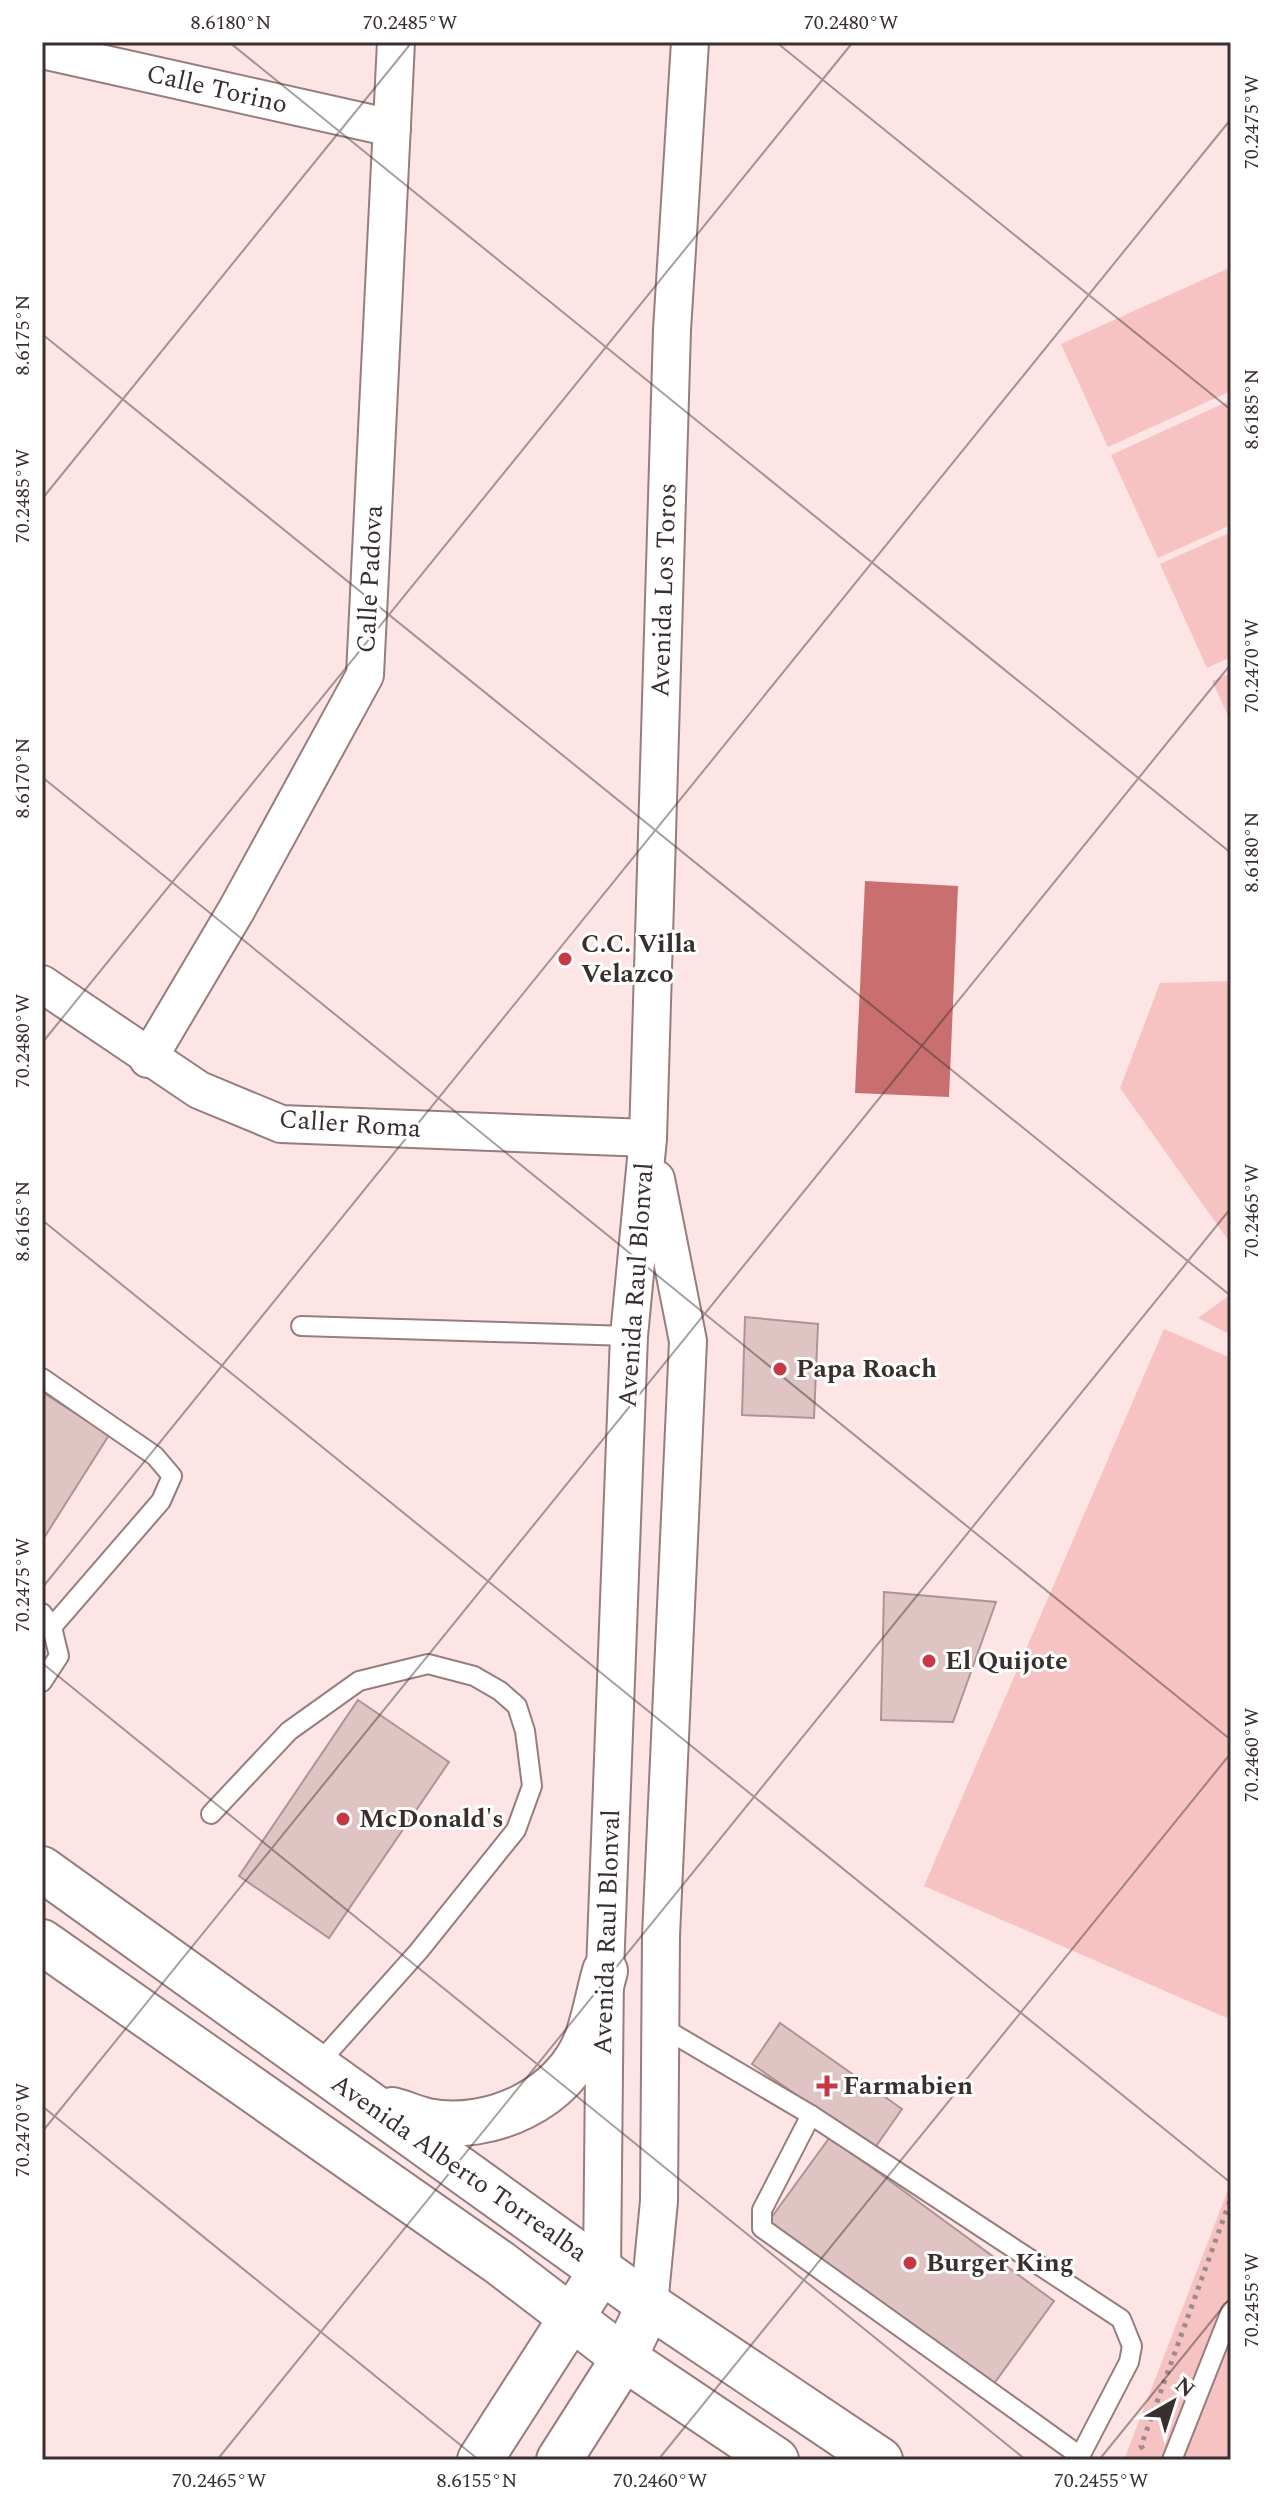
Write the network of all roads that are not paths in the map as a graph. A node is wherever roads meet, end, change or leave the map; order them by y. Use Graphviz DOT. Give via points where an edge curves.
graph roads {
  1 [pos="396,42"];
  2 [pos="690,42"];
  3 [pos="42,50"];
  4 [pos="392,128"];
  5 [pos="42,984"];
  6 [pos="148,1059"];
  7 [pos="648,1138"];
  8 [pos="301,1326"];
  9 [pos="629,1336"];
  10 [pos="42,1378"];
  11 [pos="47,1620"];
  12 [pos="42,1682"];
  13 [pos="211,1814"];
  14 [pos="42,1869"];
  15 [pos="42,1942"];
  16 [pos="605,1971"];
  17 [pos="660,2026"];
  18 [pos="316,2066"];
  19 [pos="369,2103"];
  20 [pos="811,2115"];
  21 [pos="602,2270"];
  22 [pos="649,2305"];
  23 [pos="1231,2311"];
  24 [pos="570,2318"];
  25 [pos="624,2358"];
  26 [pos="1079,2458"];
  27 [pos="480,2460"];
  28 [pos="559,2460"];
  29 [pos="776,2460"];
  30 [pos="880,2460"];
  31 [pos="1172,2460"];
  1 -- 4 [label="street, Calle Padova"];
  2 -- 7 [label="street, Avenida Los Toros" via="672,330"];
  3 -- 4 [label="street, Calle Torino"];
  4 -- 6 [label="street, Calle Padova" via="365,675"];
  5 -- 6 [label="street, Caller Roma"];
  6 -- 7 [label="street, Caller Roma" via="199,1090 281,1124"];
  7 -- 9 [label="street, Avenida Raul Blonval"];
  7 -- 17 [label="street, Avenida Raul Blonval" via="688,1341"];
  8 -- 9 [label="lane"];
  9 -- 16 [label="street, Avenida Raul Blonval"];
  10 -- 11 [label="lane" via="155,1456 172,1476 161,1501"];
  11 -- 12 [label="lane" via="59,1656"];
  13 -- 18 [label="lane" via="289,1731 359,1681 428,1664 474,1676 517,1706 532,1786 516,1830 418,1952"];
  14 -- 18 [label="main road, Avenida Alberto Torrealba"];
  15 -- 24 [label="main road, Avenida Alberto Torrealba" via="500,2263"];
  16 -- 19 [label="main road" via="587,2039 560,2081 537,2102 460,2123 428,2121"];
  16 -- 21 [label="street, Avenida Raul Blonval"];
  17 -- 20 [label="lane"];
  17 -- 22 [label="street, Avenida Raul Blonval" via="659,2201"];
  18 -- 19 [label="main road, Avenida Alberto Torrealba"];
  19 -- 21 [label="main road, Avenida Alberto Torrealba"];
  20 -- 26 [label="lane" via="762,2210 762,2228"];
  20 -- 26 [label="lane" via="1121,2319 1132,2346 1129,2362"];
  21 -- 22 [label="main road, Avenida Alberto Torrealba"];
  21 -- 24 [label="main road"];
  22 -- 25 [label="main road, Avenida Raul Blonval"];
  22 -- 30 [label="main road, Avenida Alberto Torrealba"];
  23 -- 31 [label="lane"];
  24 -- 25 [label="main road, Avenida Alberto Torrealba"];
  24 -- 27 [label="main road"];
  25 -- 28 [label="main road, Avenida Raul Blonval"];
  25 -- 29 [label="main road, Avenida Alberto Torrealba"];
}
